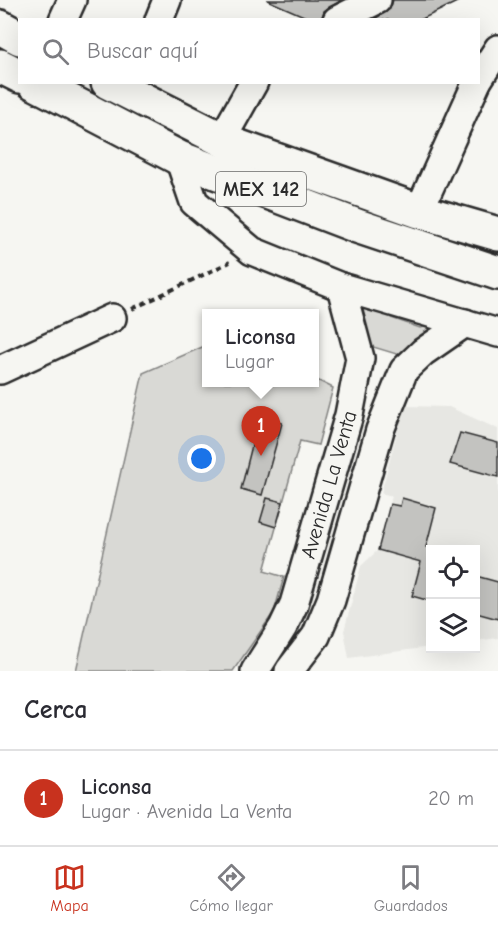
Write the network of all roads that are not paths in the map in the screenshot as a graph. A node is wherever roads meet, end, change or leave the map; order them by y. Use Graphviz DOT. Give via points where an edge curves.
graph roads {
  1 [pos="72,0"];
  2 [pos="167,0"];
  3 [pos="377,0"];
  4 [pos="64,18"];
  5 [pos="160,18"];
  6 [pos="341,18"];
  7 [pos="0,27"];
  8 [pos="18,37"];
  9 [pos="498,49"];
  10 [pos="0,66"];
  11 [pos="18,75"];
  12 [pos="480,78"];
  13 [pos="37,84"];
  14 [pos="253,84"];
  15 [pos="477,84"];
  16 [pos="122,86"];
  17 [pos="222,140"];
  18 [pos="179,158"];
  19 [pos="419,211"];
  20 [pos="498,234"];
  21 [pos="498,273"];
  22 [pos="341,287"];
  23 [pos="112,318"];
  24 [pos="465,323"];
  25 [pos="498,333"];
  26 [pos="360,358"];
  27 [pos="0,370"];
  28 [pos="404,370"];
  29 [pos="337,455"];
  30 [pos="371,463"];
  31 [pos="255,671"];
  32 [pos="289,671"];
  1 -- 4 [label="street"];
  2 -- 5 [label="street"];
  3 -- 6 [label="street"];
  7 -- 8 [label="highway"];
  9 -- 12 [label="street"];
  10 -- 11 [label="highway"];
  13 -- 18 [label="highway, MEX 142"];
  14 -- 17 [label="street"];
  15 -- 19 [label="street"];
  16 -- 17 [label="highway, MEX 142"];
  17 -- 19 [label="highway, MEX 142"];
  18 -- 21 [label="highway, MEX 142" via="357,226"];
  18 -- 22 [label="street" via="194,202 252,251"];
  19 -- 20 [label="highway, MEX 142"];
  22 -- 24 [label="street"];
  22 -- 26 [label="street, Avenida La Venta"];
  23 -- 27 [label="street"];
  24 -- 25 [label="street"];
  24 -- 28 [label="street, Avenida La Venta"];
  26 -- 28 [label="street"];
  26 -- 29 [label="street, Avenida La Venta"];
  28 -- 30 [label="street, Avenida La Venta"];
  29 -- 30 [label="street"];
  29 -- 31 [label="street, Avenida La Venta" via="294,604"];
  30 -- 32 [label="street, Avenida La Venta" via="332,600 316,636"];
}
